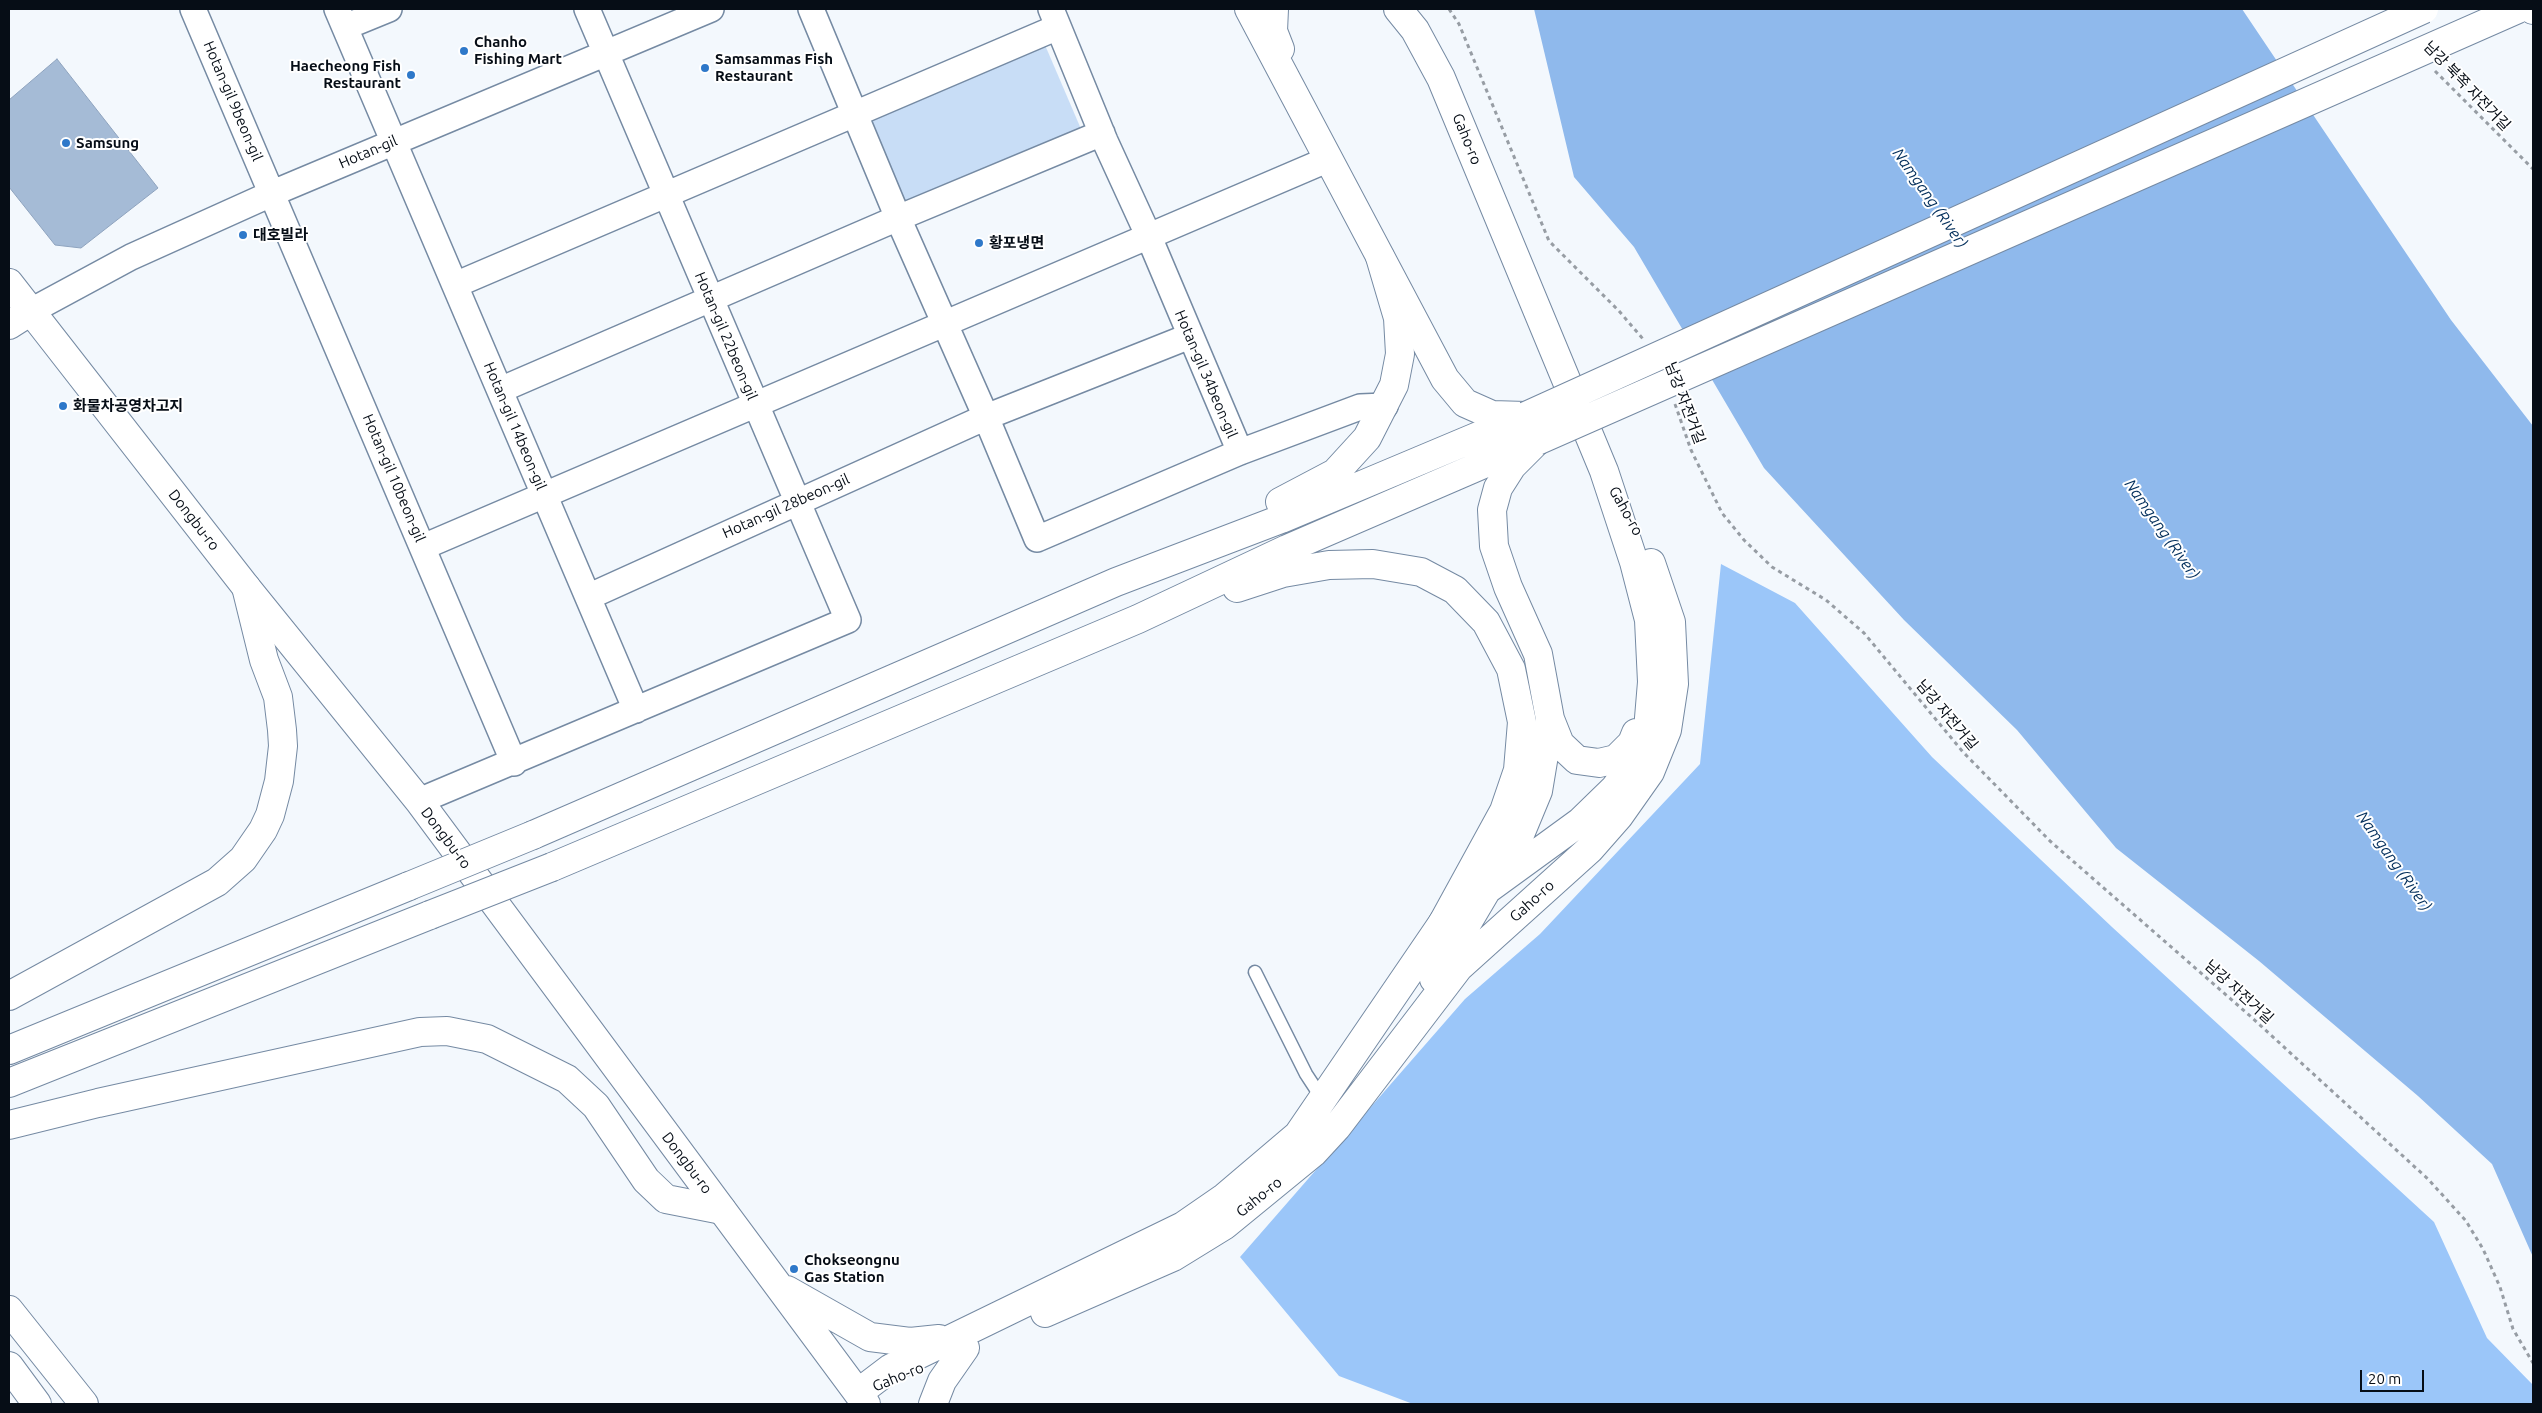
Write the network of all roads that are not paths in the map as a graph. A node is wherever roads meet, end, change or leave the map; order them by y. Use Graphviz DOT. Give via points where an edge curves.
graph roads {
  1 [pos="193,9"];
  2 [pos="389,9"];
  3 [pos="587,9"];
  4 [pos="711,9"];
  5 [pos="811,9"];
  6 [pos="1249,9"];
  7 [pos="1274,9"];
  8 [pos="1398,9"];
  9 [pos="2424,9"];
  10 [pos="2518,9"];
  11 [pos="341,18"];
  12 [pos="1055,18"];
  13 [pos="605,53"];
  14 [pos="855,113"];
  15 [pos="1306,116"];
  16 [pos="1102,133"];
  17 [pos="394,141"];
  18 [pos="1329,160"];
  19 [pos="273,194"];
  20 [pos="666,194"];
  21 [pos="898,218"];
  22 [pos="1148,237"];
  23 [pos="1380,257"];
  24 [pos="9,283"];
  25 [pos="455,285"];
  26 [pos="710,299"];
  27 [pos="31,311"];
  28 [pos="945,324"];
  29 [pos="9,325"];
  30 [pos="1190,336"];
  31 [pos="500,390"];
  32 [pos="756,405"];
  33 [pos="1385,406"];
  34 [pos="1526,416"];
  35 [pos="986,417"];
  36 [pos="1537,441"];
  37 [pos="1240,452"];
  38 [pos="1604,471"];
  39 [pos="545,495"];
  40 [pos="798,500"];
  41 [pos="423,547"];
  42 [pos="1116,582"];
  43 [pos="246,587"];
  44 [pos="588,597"];
  45 [pos="1138,619"];
  46 [pos="1652,682"];
  47 [pos="636,710"];
  48 [pos="1550,719"];
  49 [pos="514,762"];
  50 [pos="419,802"];
  51 [pos="1486,889"];
  52 [pos="1441,926"];
  53 [pos="1255,972"];
  54 [pos="9,996"];
  55 [pos="9,1050"];
  56 [pos="1391,1054"];
  57 [pos="9,1082"];
  58 [pos="1336,1105"];
  59 [pos="9,1125"];
  60 [pos="722,1210"];
  61 [pos="777,1284"];
  62 [pos="9,1310"];
  63 [pos="959,1343"];
  64 [pos="9,1366"];
  65 [pos="862,1399"];
  66 [pos="37,1404"];
  67 [pos="84,1404"];
  68 [pos="932,1404"];
  1 -- 19 [label="street, Hotan-gil 9beon-gil"];
  2 -- 11 [label="street"];
  3 -- 13 [label="street, Hotan-gil 22beon-gil"];
  4 -- 13 [label="street, Hotan-gil"];
  5 -- 14 [label="street"];
  6 -- 15 [label="main road"];
  7 -- 15 [label="main road" via="1273,30"];
  8 -- 38 [label="main road, Gaho-ro" via="1416,30 1442,78"];
  9 -- 34 [label="main road, bridge"];
  10 -- 36 [label="main road, bridge"];
  11 -- 17 [label="street, Hotan-gil 14beon-gil"];
  12 -- 14 [label="street"];
  12 -- 16 [label="street, Hotan-gil 34beon-gil"];
  13 -- 17 [label="street, Hotan-gil"];
  13 -- 20 [label="street, Hotan-gil 22beon-gil"];
  14 -- 20 [label="street"];
  14 -- 21 [label="street"];
  15 -- 18 [label="main road"];
  16 -- 21 [label="street"];
  16 -- 22 [label="street, Hotan-gil 34beon-gil"];
  17 -- 19 [label="street, Hotan-gil"];
  17 -- 25 [label="street, Hotan-gil 14beon-gil"];
  18 -- 22 [label="street"];
  18 -- 23 [label="main road"];
  19 -- 27 [label="street, Hotan-gil" via="131,257"];
  19 -- 41 [label="street, Hotan-gil 10beon-gil"];
  20 -- 25 [label="street"];
  20 -- 26 [label="street, Hotan-gil 22beon-gil"];
  21 -- 26 [label="street"];
  21 -- 28 [label="street"];
  22 -- 28 [label="street"];
  22 -- 30 [label="street, Hotan-gil 34beon-gil"];
  23 -- 33 [label="main road" via="1398,318 1400,354 1394,385"];
  23 -- 34 [label="main road" via="1445,379 1465,403 1492,415"];
  24 -- 27 [label="main road, Dongbu-ro"];
  25 -- 31 [label="street, Hotan-gil 14beon-gil"];
  26 -- 31 [label="street"];
  26 -- 32 [label="street, Hotan-gil 22beon-gil"];
  27 -- 29 [label="main road"];
  27 -- 43 [label="main road, Dongbu-ro"];
  28 -- 32 [label="street"];
  28 -- 35 [label="street"];
  30 -- 35 [label="street, Hotan-gil 28beon-gil"];
  30 -- 37 [label="street, Hotan-gil 34beon-gil"];
  31 -- 39 [label="street, Hotan-gil 14beon-gil"];
  32 -- 39 [label="street"];
  32 -- 40 [label="street, Hotan-gil 22beon-gil"];
  33 -- 37 [label="street, Hotan-gil 34beon-gil" via="1360,407"];
  33 -- 42 [label="main road" via="1366,438 1335,473"];
  34 -- 42 [label="main road" via="1282,519"];
  35 -- 37 [label="street" via="1037,539"];
  35 -- 40 [label="street, Hotan-gil 28beon-gil"];
  36 -- 45 [label="main road" via="1286,548"];
  36 -- 48 [label="main road" via="1512,466 1498,488 1492,510 1494,546 1508,587 1538,654"];
  38 -- 46 [label="main road, Gaho-ro" via="1649,620"];
  38 -- 56 [label="main road, Gaho-ro" via="1646,548 1671,622 1674,684 1667,730 1650,772 1619,816 1590,849 1459,967"];
  39 -- 41 [label="street"];
  39 -- 44 [label="street, Hotan-gil 14beon-gil"];
  40 -- 44 [label="street, Hotan-gil 28beon-gil"];
  40 -- 47 [label="street, Hotan-gil 22beon-gil" via="848,620"];
  41 -- 49 [label="street, Hotan-gil 10beon-gil"];
  42 -- 55 [label="main road, bridge" via="533,835"];
  43 -- 50 [label="main road, Dongbu-ro"];
  43 -- 54 [label="main road" via="282,721 279,781 263,830 243,859 217,882"];
  44 -- 47 [label="street, Hotan-gil 14beon-gil"];
  45 -- 52 [label="main road" via="1284,573 1329,565 1373,564 1421,572 1456,590 1486,622 1511,669 1522,722 1518,770 1504,811"];
  45 -- 57 [label="main road, bridge" via="552,867"];
  46 -- 48 [label="main road" via="1644,715 1632,743 1616,759 1599,763 1577,760 1560,744"];
  46 -- 51 [label="main road, Gaho-ro" via="1648,730 1636,760 1615,788 1580,822"];
  47 -- 49 [label="street"];
  48 -- 51 [label="main road" via="1538,791 1521,832"];
  49 -- 50 [label="street"];
  50 -- 60 [label="main road, Dongbu-ro"];
  51 -- 52 [label="main road, Gaho-ro"];
  51 -- 56 [label="main road"];
  52 -- 58 [label="main road, Gaho-ro"];
  53 -- 58 [label="lane" via="1306,1074"];
  56 -- 58 [label="main road, Gaho-ro"];
  58 -- 63 [label="main road, Gaho-ro" via="1225,1197 1183,1226"];
  59 -- 60 [label="main road" via="420,1032 447,1030 486,1040 567,1079 596,1106 646,1180 666,1199"];
  60 -- 61 [label="main road, Dongbu-ro"];
  61 -- 63 [label="main road" via="870,1337"];
  61 -- 65 [label="main road, Dongbu-ro"];
  62 -- 67 [label="main road"];
  63 -- 65 [label="main road, Gaho-ro" via="890,1368"];
  63 -- 68 [label="main road"];
  64 -- 66 [label="main road"];
}
